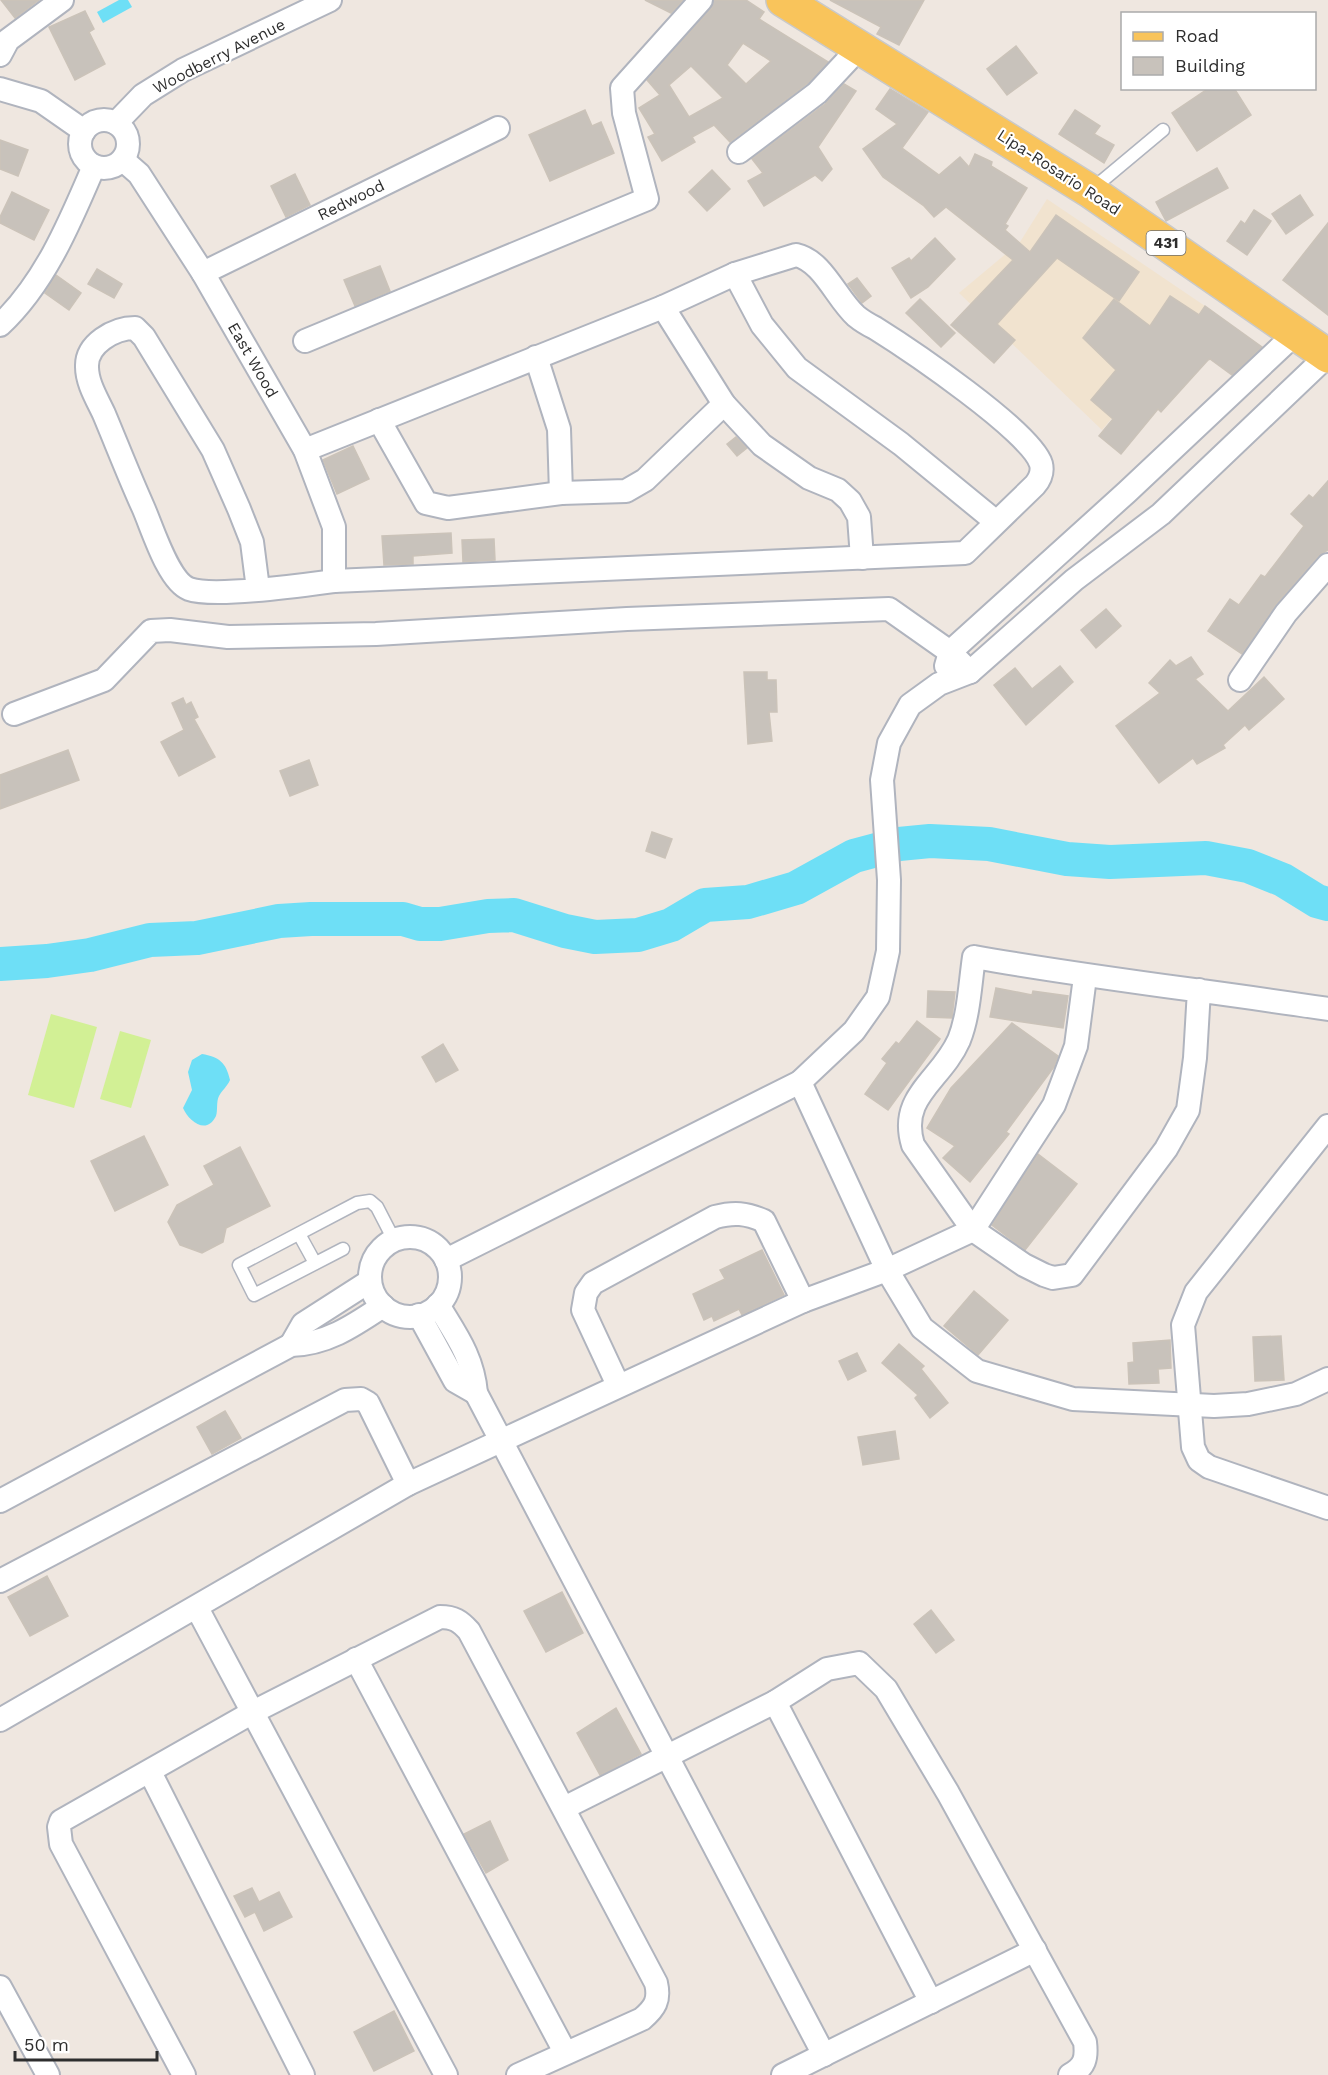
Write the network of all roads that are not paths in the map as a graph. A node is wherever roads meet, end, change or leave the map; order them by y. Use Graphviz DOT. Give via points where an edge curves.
graph roads {
  1 [pos="62,0"];
  2 [pos="330,0"];
  3 [pos="700,0"];
  4 [pos="783,0"];
  5 [pos="860,47"];
  6 [pos="0,56"];
  7 [pos="0,89"];
  8 [pos="116,123"];
  9 [pos="498,128"];
  10 [pos="84,130"];
  11 [pos="1163,130"];
  12 [pos="739,152"];
  13 [pos="123,160"];
  14 [pos="94,166"];
  15 [pos="1090,191"];
  16 [pos="203,273"];
  17 [pos="735,274"];
  18 [pos="663,307"];
  19 [pos="0,326"];
  20 [pos="1296,333"];
  21 [pos="305,341"];
  22 [pos="1328,356"];
  23 [pos="536,357"];
  24 [pos="724,404"];
  25 [pos="379,420"];
  26 [pos="305,450"];
  27 [pos="561,493"];
  28 [pos="995,521"];
  29 [pos="1090,525"];
  30 [pos="1113,550"];
  31 [pos="862,558"];
  32 [pos="1328,565"];
  33 [pos="334,582"];
  34 [pos="258,589"];
  35 [pos="950,652"];
  36 [pos="970,672"];
  37 [pos="1240,680"];
  38 [pos="939,684"];
  39 [pos="14,714"];
  40 [pos="1085,976"];
  41 [pos="1198,990"];
  42 [pos="1328,1009"];
  43 [pos="800,1082"];
  44 [pos="1328,1126"];
  45 [pos="973,1230"];
  46 [pos="299,1234"];
  47 [pos="394,1240"];
  48 [pos="343,1249"];
  49 [pos="446,1260"];
  50 [pos="315,1263"];
  51 [pos="887,1270"];
  52 [pos="370,1281"];
  53 [pos="803,1301"];
  54 [pos="383,1306"];
  55 [pos="428,1310"];
  56 [pos="291,1345"];
  57 [pos="1328,1379"];
  58 [pos="618,1385"];
  59 [pos="1189,1405"];
  60 [pos="501,1440"];
  61 [pos="408,1484"];
  62 [pos="0,1501"];
  63 [pos="1328,1508"];
  64 [pos="0,1581"];
  65 [pos="197,1608"];
  66 [pos="356,1659"];
  67 [pos="775,1702"];
  68 [pos="253,1712"];
  69 [pos="0,1720"];
  70 [pos="666,1757"];
  71 [pos="150,1773"];
  72 [pos="564,1808"];
  73 [pos="1035,1950"];
  74 [pos="0,1987"];
  75 [pos="931,2002"];
  76 [pos="565,2052"];
  77 [pos="824,2055"];
  78 [pos="48,2075"];
  79 [pos="184,2075"];
  80 [pos="303,2075"];
  81 [pos="446,2075"];
  82 [pos="518,2075"];
  83 [pos="783,2075"];
  84 [pos="1070,2075"];
  1 -- 6 [label="street" via="8,40"];
  2 -- 8 [label="street, Woodberry Avenue" via="183,70 143,95"];
  3 -- 21 [label="street" via="622,88 624,113 647,199"];
  4 -- 5 [label="main road, Lipa-Rosario Road / 431"];
  5 -- 12 [label="street" via="817,93"];
  5 -- 15 [label="main road, Lipa-Rosario Road / 431"];
  7 -- 10 [label="street" via="41,101"];
  8 -- 10 [label="street" via="105,120"];
  8 -- 13 [label="street" via="128,140"];
  9 -- 16 [label="street, Redwood"];
  10 -- 14 [label="street" via="81,151"];
  11 -- 15 [label="lane"];
  13 -- 14 [label="street" via="105,169"];
  13 -- 16 [label="street, East Wood" via="139,174"];
  14 -- 19 [label="street" via="49,261 19,308"];
  15 -- 20 [label="main road, Lipa-Rosario Road / 431"];
  16 -- 26 [label="street, East Wood"];
  17 -- 18 [label="street"];
  17 -- 28 [label="street" via="762,325 797,368 901,444"];
  17 -- 28 [label="street" via="788,256 803,256 855,315 934,366 1033,450 1040,462 1039,480"];
  18 -- 23 [label="street"];
  18 -- 24 [label="street"];
  20 -- 22 [label="main road, Lipa-Rosario Road / 431"];
  20 -- 29 [label="street"];
  22 -- 30 [label="street" via="1161,514"];
  23 -- 25 [label="street"];
  23 -- 27 [label="street" via="558,429"];
  24 -- 27 [label="street" via="645,480 626,491"];
  24 -- 31 [label="street" via="762,446 850,501 859,517"];
  25 -- 26 [label="street"];
  25 -- 27 [label="street" via="421,497 433,506 448,508"];
  26 -- 33 [label="street, East Wood" via="334,527"];
  28 -- 31 [label="street" via="965,553"];
  29 -- 30 [label="street"];
  29 -- 35 [label="street"];
  30 -- 36 [label="street"];
  31 -- 33 [label="street"];
  32 -- 37 [label="street" via="1286,613"];
  33 -- 34 [label="street"];
  34 -- 34 [label="street" via="252,542 213,450 144,337 135,328 129,328 94,345 88,357 88,377 178,582 199,591"];
  35 -- 36 [label="street"];
  35 -- 38 [label="street"];
  35 -- 39 [label="street" via="889,609 376,634 228,637 170,630 151,632 104,680"];
  36 -- 38 [label="street"];
  38 -- 43 [label="street" via="910,705 889,743 882,780 889,880 888,951 878,997 854,1032"];
  40 -- 41 [label="street"];
  40 -- 45 [label="street" via="1076,1046 1054,1105"];
  40 -- 45 [label="street" via="974,957 959,1039 908,1114 913,1145"];
  41 -- 42 [label="street"];
  41 -- 45 [label="street" via="1188,1110 1166,1149 1072,1275 1044,1275"];
  43 -- 49 [label="street"];
  43 -- 51 [label="street"];
  44 -- 59 [label="street" via="1196,1292 1184,1325"];
  45 -- 51 [label="street"];
  46 -- 47 [label="lane" via="357,1203 370,1201"];
  46 -- 50 [label="lane"];
  46 -- 50 [label="lane" via="239,1265 254,1295"];
  47 -- 49 [label="street" via="418,1238 429,1242"];
  47 -- 52 [label="street" via="375,1257"];
  48 -- 50 [label="lane"];
  49 -- 55 [label="street" via="449,1284"];
  51 -- 53 [label="street"];
  51 -- 59 [label="street" via="922,1328 977,1371 1073,1400"];
  52 -- 54 [label="street"];
  52 -- 56 [label="street" via="303,1324"];
  53 -- 58 [label="street"];
  53 -- 58 [label="street" via="764,1221 733,1212 715,1217 593,1283 586,1293 583,1310"];
  54 -- 55 [label="street" via="394,1313"];
  54 -- 56 [label="street" via="334,1336 311,1344"];
  55 -- 60 [label="street" via="444,1366 455,1381 476,1393"];
  56 -- 62 [label="street"];
  57 -- 59 [label="street" via="1296,1394 1248,1404"];
  58 -- 60 [label="street"];
  59 -- 63 [label="street" via="1193,1447 1199,1460 1209,1467"];
  60 -- 61 [label="street"];
  60 -- 70 [label="street"];
  61 -- 64 [label="street" via="368,1403 345,1400"];
  61 -- 65 [label="street"];
  65 -- 68 [label="street"];
  65 -- 69 [label="street"];
  66 -- 68 [label="street"];
  66 -- 72 [label="street" via="428,1621 451,1617 461,1622"];
  66 -- 76 [label="street"];
  67 -- 70 [label="street"];
  67 -- 73 [label="street" via="836,1666 859,1664 875,1675 948,1793"];
  67 -- 75 [label="street"];
  68 -- 71 [label="street"];
  68 -- 81 [label="street"];
  70 -- 72 [label="street"];
  70 -- 77 [label="street"];
  71 -- 79 [label="street" via="69,1814 61,1821 59,1835"];
  71 -- 80 [label="street"];
  72 -- 76 [label="street" via="658,1992 652,2011 642,2019"];
  73 -- 75 [label="street"];
  73 -- 84 [label="street" via="1085,2042 1087,2056 1083,2065"];
  74 -- 78 [label="street"];
  75 -- 77 [label="street"];
  76 -- 82 [label="street"];
  77 -- 83 [label="street"];
}
